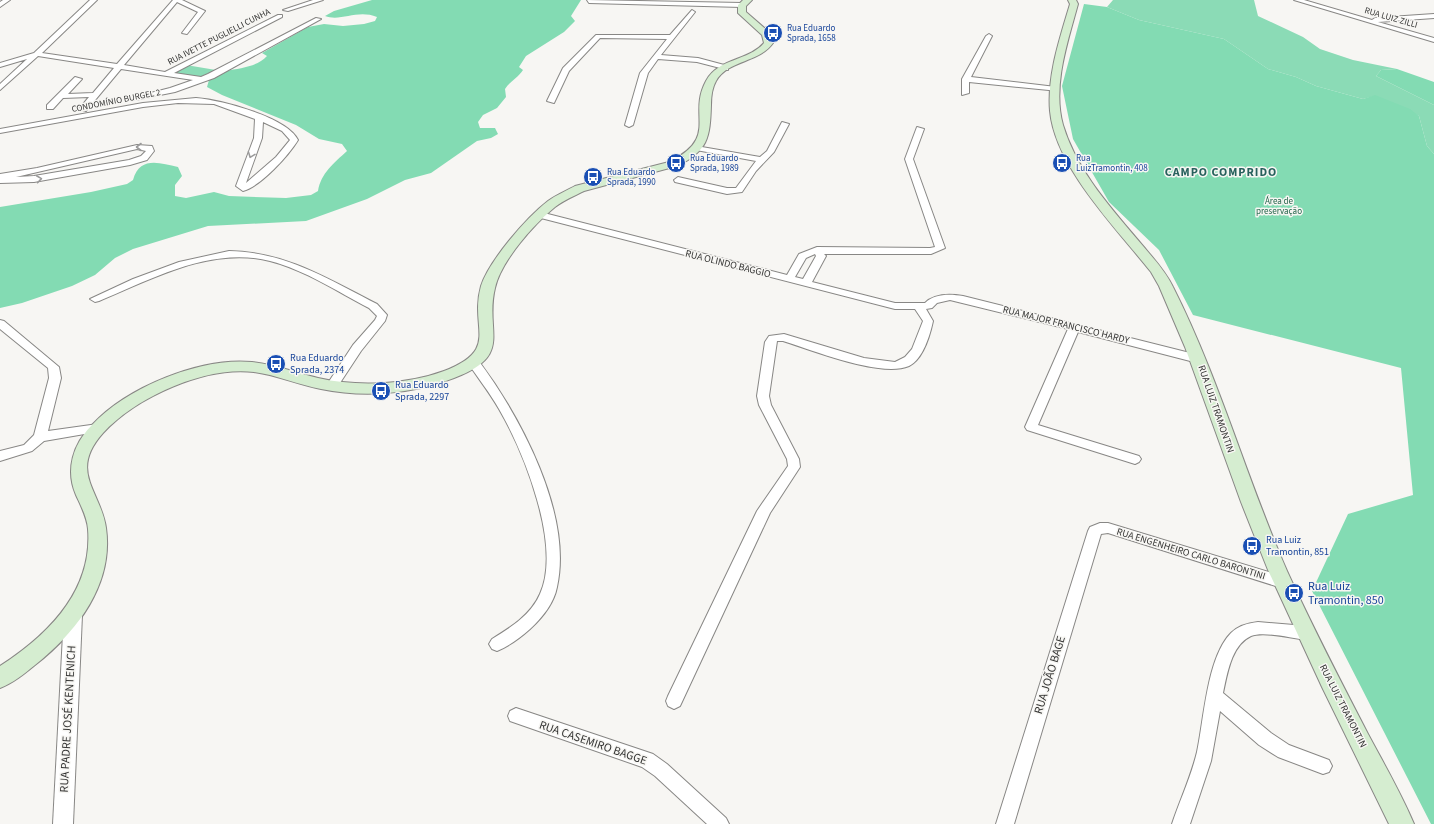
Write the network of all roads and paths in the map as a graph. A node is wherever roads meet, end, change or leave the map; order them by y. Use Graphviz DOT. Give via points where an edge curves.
graph roads {
  1 [pos="6,0"];
  2 [pos="94,0"];
  3 [pos="176,0"];
  4 [pos="320,0"];
  5 [pos="1072,0"];
  6 [pos="1297,0"];
  7 [pos="0,1"];
  8 [pos="589,1"];
  9 [pos="745,3"];
  10 [pos="0,5"];
  11 [pos="286,10"];
  12 [pos="692,12"];
  13 [pos="280,16"];
  14 [pos="1434,16"];
  15 [pos="318,19"];
  16 [pos="1366,20"];
  17 [pos="185,33"];
  18 [pos="989,36"];
  19 [pos="672,37"];
  20 [pos="1434,40"];
  21 [pos="37,54"];
  22 [pos="655,57"];
  23 [pos="0,65"];
  24 [pos="730,65"];
  25 [pos="119,67"];
  26 [pos="166,74"];
  27 [pos="78,79"];
  28 [pos="966,79"];
  29 [pos="201,80"];
  30 [pos="0,88"];
  31 [pos="1056,89"];
  32 [pos="965,93"];
  33 [pos="95,95"];
  34 [pos="61,96"];
  35 [pos="551,101"];
  36 [pos="50,107"];
  37 [pos="259,118"];
  38 [pos="785,124"];
  39 [pos="629,125"];
  40 [pos="920,129"];
  41 [pos="0,131"];
  42 [pos="698,149"];
  43 [pos="761,160"];
  44 [pos="0,178"];
  45 [pos="678,180"];
  46 [pos="540,215"];
  47 [pos="817,250"];
  48 [pos="789,280"];
  49 [pos="806,284"];
  50 [pos="95,298"];
  51 [pos="918,305"];
  52 [pos="0,323"];
  53 [pos="1074,328"];
  54 [pos="1198,359"];
  55 [pos="474,363"];
  56 [pos="328,385"];
  57 [pos="95,432"];
  58 [pos="40,437"];
  59 [pos="0,456"];
  60 [pos="1135,459"];
  61 [pos="1100,528"];
  62 [pos="1282,582"];
  63 [pos="73,615"];
  64 [pos="1306,633"];
  65 [pos="497,644"];
  66 [pos="0,678"];
  67 [pos="1215,696"];
  68 [pos="674,701"];
  69 [pos="516,716"];
  70 [pos="1323,766"];
  71 [pos="63,824"];
  72 [pos="720,824"];
  73 [pos="1005,824"];
  74 [pos="1181,824"];
  75 [pos="1402,824"];
  1 -- 7 [label="street"];
  1 -- 10 [label="street"];
  2 -- 21 [label="street"];
  3 -- 17 [label="street" via="202,10"];
  3 -- 25 [label="street"];
  4 -- 11 [label="street"];
  5 -- 31 [label="main road, RUA LUIZ TRAMONTIN" via="1074,4 1061,53"];
  6 -- 16 [label="street, RUA LUIZ ZILLI"];
  8 -- 9 [label="street"];
  9 -- 24 [label="main road" via="742,13 766,34 769,43 760,51"];
  12 -- 19 [label="street"];
  13 -- 26 [label="street, RUA IVETTE PUGLIELLI CUNHA"];
  14 -- 16 [label="street"];
  15 -- 29 [label="street"];
  16 -- 20 [label="street, RUA LUIZ ZILLI"];
  18 -- 28 [label="street"];
  19 -- 22 [label="street"];
  19 -- 35 [label="street" via="598,36 566,70"];
  21 -- 23 [label="street"];
  21 -- 25 [label="street"];
  21 -- 30 [label="street"];
  22 -- 24 [label="street"];
  22 -- 39 [label="street" via="642,77"];
  24 -- 42 [label="main road" via="716,75 709,85 704,134"];
  25 -- 26 [label="street"];
  25 -- 33 [label="street"];
  26 -- 29 [label="street"];
  27 -- 34 [label="street"];
  28 -- 31 [label="street"];
  28 -- 32 [label="street"];
  29 -- 33 [label="street" via="155,94 83,109"];
  31 -- 54 [label="main road, RUA LUIZ TRAMONTIN" via="1055,108 1058,125 1076,166 1088,186 1161,278"];
  33 -- 34 [label="street"];
  34 -- 36 [label="street"];
  37 -- 37 [label="street, CONDOMÍNIO BURGEL 2, one-way" via="258,138 240,188 248,185 276,161 294,140 284,128"];
  37 -- 41 [label="street, CONDOMÍNIO BURGEL 2" via="224,104 180,101 141,105"];
  38 -- 43 [label="street" via="770,152"];
  40 -- 47 [label="street" via="909,159 940,248 931,252"];
  42 -- 43 [label="street"];
  42 -- 46 [label="main road" via="673,164 572,192"];
  43 -- 45 [label="street" via="738,190"];
  44 -- 44 [label="street, one-way" via="34,180 130,162 144,158 150,151 148,148 137,147"];
  46 -- 48 [label="street, RUA OLINDO BAGGIO"];
  46 -- 55 [label="main road" via="503,258 491,278 486,298 487,341 483,354"];
  47 -- 48 [label="street" via="802,256"];
  47 -- 49 [label="street" via="821,256"];
  48 -- 49 [label="street, RUA OLINDO BAGGIO"];
  49 -- 51 [label="street, RUA OLINDO BAGGIO" via="895,306"];
  50 -- 56 [label="street" via="194,261 231,255 261,256 283,262 379,310 382,315 380,321"];
  51 -- 53 [label="street, RUA MAJOR FRANCISCO HARDY" via="928,306 933,301 955,297"];
  51 -- 68 [label="street" via="928,321 912,358 904,364 877,364 784,337 773,338 763,396 765,405 793,459 794,467 764,511"];
  52 -- 58 [label="street" via="53,367 55,372"];
  53 -- 54 [label="street, RUA MAJOR FRANCISCO HARDY"];
  53 -- 60 [label="street" via="1031,427"];
  54 -- 62 [label="main road, RUA LUIZ TRAMONTIN" via="1243,487"];
  55 -- 56 [label="main road" via="450,375 413,383 368,388"];
  55 -- 65 [label="street" via="497,392 510,418 507,431 515,444 523,447 544,502 550,530 553,570 550,588 535,614 514,634"];
  56 -- 57 [label="main road" via="250,367 220,368 162,386 126,406"];
  57 -- 58 [label="street"];
  57 -- 63 [label="main road" via="80,457 79,480 94,516 98,544 96,562 90,581"];
  58 -- 59 [label="street" via="28,448"];
  61 -- 62 [label="street, RUA ENGENHEIRO CARLO BARONTINI" via="1118,531"];
  61 -- 73 [label="street, RUA JOÃO BAGE" via="1093,535"];
  62 -- 64 [label="main road, RUA LUIZ TRAMONTIN"];
  63 -- 66 [label="main road" via="43,648"];
  63 -- 71 [label="street, RUA PADRE JOSÉ KENTENICH"];
  64 -- 67 [label="street" via="1246,630 1230,647"];
  64 -- 75 [label="main road, RUA LUIZ TRAMONTIN"];
  67 -- 70 [label="street" via="1265,739 1284,751"];
  67 -- 74 [label="street" via="1206,749"];
  69 -- 72 [label="street, RUA CASEMIRO BAGGE" via="647,760"];
}
